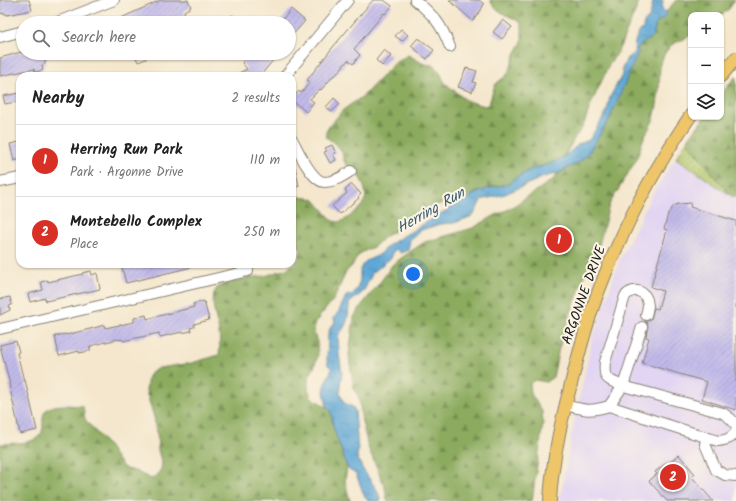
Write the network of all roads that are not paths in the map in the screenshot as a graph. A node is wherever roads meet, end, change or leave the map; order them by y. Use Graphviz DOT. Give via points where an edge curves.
graph roads {
  1 [pos="348,0"];
  2 [pos="415,0"];
  3 [pos="110,1"];
  4 [pos="72,16"];
  5 [pos="16,33"];
  6 [pos="0,36"];
  7 [pos="450,47"];
  8 [pos="736,58"];
  9 [pos="288,72"];
  10 [pos="724,72"];
  11 [pos="688,119"];
  12 [pos="296,146"];
  13 [pos="351,171"];
  14 [pos="16,179"];
  15 [pos="0,182"];
  16 [pos="244,268"];
  17 [pos="646,314"];
  18 [pos="642,327"];
  19 [pos="0,329"];
  20 [pos="623,386"];
  21 [pos="565,405"];
  22 [pos="609,406"];
  23 [pos="736,425"];
  24 [pos="736,432"];
  25 [pos="707,438"];
  26 [pos="736,476"];
  27 [pos="550,501"];
  1 -- 9 [label="street"];
  2 -- 7 [label="street" via="432,14 441,26"];
  3 -- 4 [label="street"];
  5 -- 6 [label="street"];
  8 -- 10 [label="main road"];
  11 -- 21 [label="main road, ARGONNE DRIVE" via="652,179 614,254 590,318"];
  12 -- 13 [label="street" via="309,170 318,180 335,180"];
  14 -- 15 [label="street"];
  16 -- 19 [label="street" via="150,294"];
  17 -- 20 [label="street" via="647,299 642,293 632,291 624,296 604,370 607,379"];
  18 -- 20 [label="street"];
  20 -- 22 [label="street"];
  20 -- 23 [label="street" via="723,413"];
  21 -- 22 [label="street" via="590,410"];
  21 -- 27 [label="main road, ARGONNE DRIVE"];
  22 -- 25 [label="street"];
  24 -- 25 [label="street" via="728,440"];
  25 -- 26 [label="street" via="705,444 716,470 725,475"];
}
